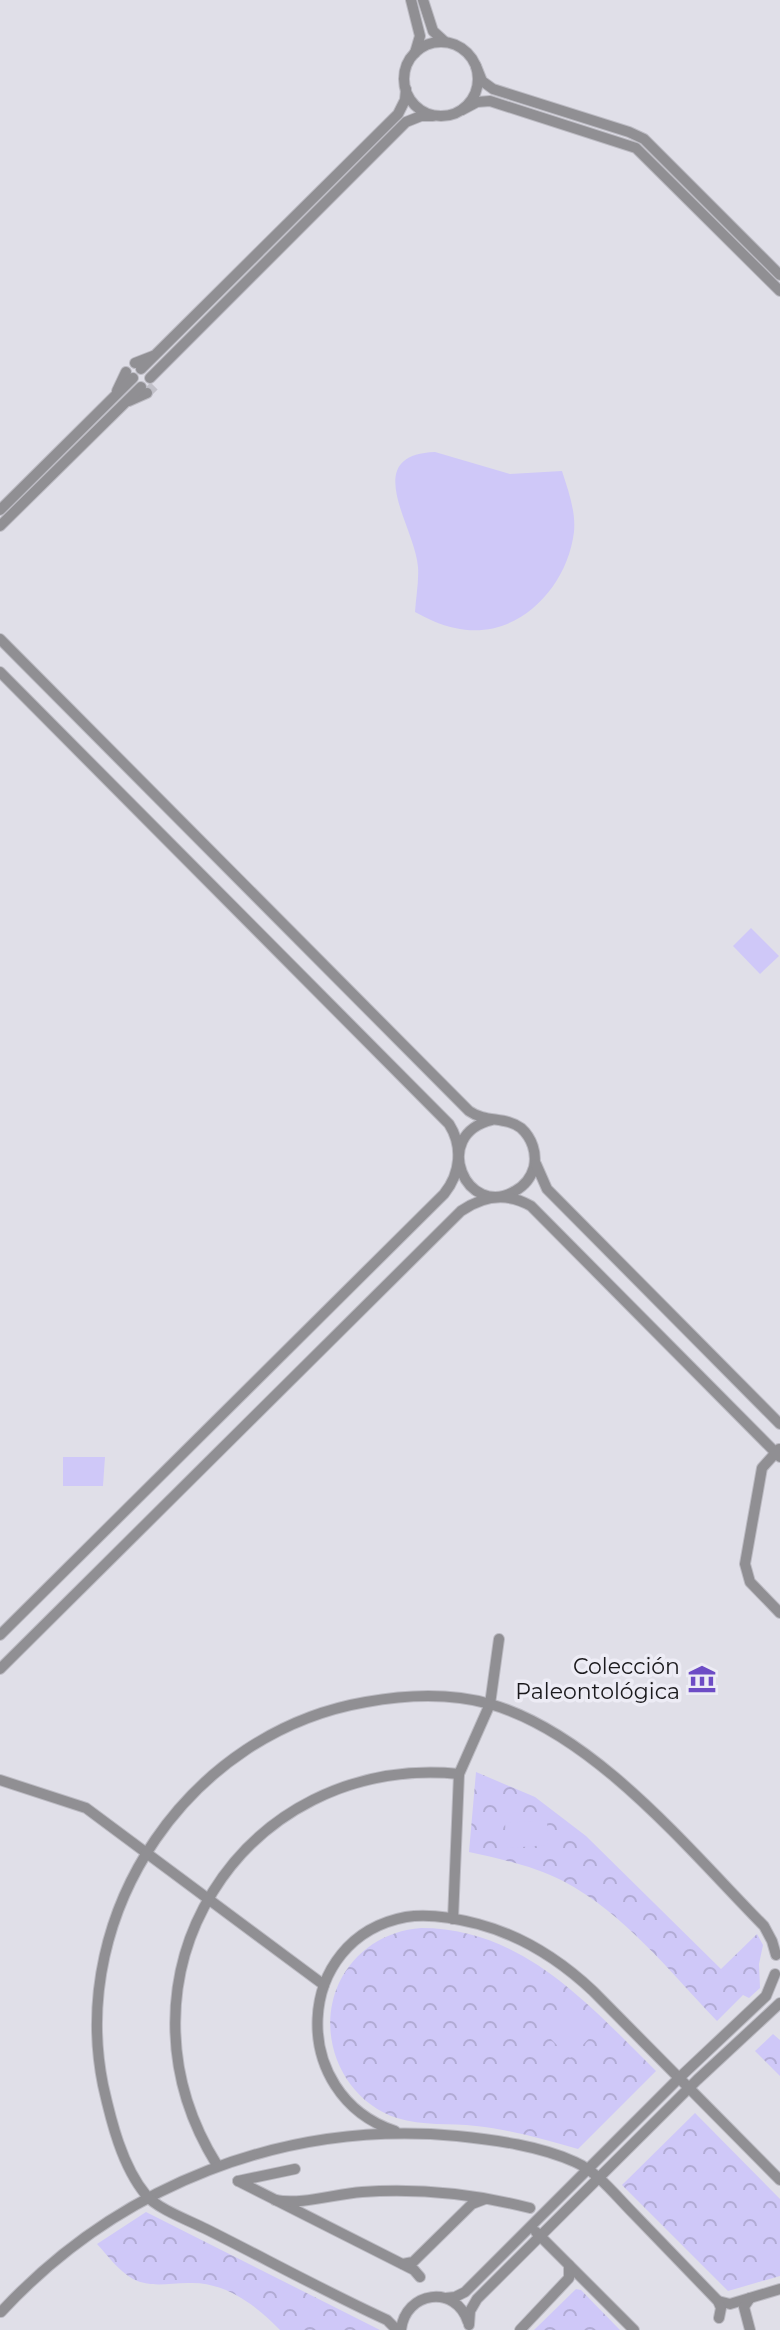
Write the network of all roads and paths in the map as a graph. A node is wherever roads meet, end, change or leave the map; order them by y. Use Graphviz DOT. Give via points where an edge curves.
graph roads {
  1 [pos="411,0"];
  2 [pos="423,0"];
  3 [pos="447,43"];
  4 [pos="414,54"];
  5 [pos="476,66"];
  6 [pos="406,89"];
  7 [pos="462,110"];
  8 [pos="433,116"];
  9 [pos="658,161"];
  10 [pos="780,275"];
  11 [pos="780,291"];
  12 [pos="162,357"];
  13 [pos="117,402"];
  14 [pos="0,510"];
  15 [pos="0,526"];
  16 [pos="0,639"];
  17 [pos="0,672"];
  18 [pos="492,1120"];
  19 [pos="535,1154"];
  20 [pos="458,1157"];
  21 [pos="498,1197"];
  22 [pos="780,1424"];
  23 [pos="779,1452"];
  24 [pos="780,1611"];
  25 [pos="0,1635"];
  26 [pos="499,1639"];
  27 [pos="0,1669"];
  28 [pos="490,1704"];
  29 [pos="459,1774"];
  30 [pos="0,1780"];
  31 [pos="145,1853"];
  32 [pos="208,1899"];
  33 [pos="453,1919"];
  34 [pos="764,1926"];
  35 [pos="780,1934"];
  36 [pos="778,1951"];
  37 [pos="778,1979"];
  38 [pos="324,1985"];
  39 [pos="780,2003"];
  40 [pos="679,2078"];
  41 [pos="689,2088"];
  42 [pos="369,2119"];
  43 [pos="367,2134"];
  44 [pos="404,2134"];
  45 [pos="217,2165"];
  46 [pos="295,2169"];
  47 [pos="587,2169"];
  48 [pos="268,2175"];
  49 [pos="598,2178"];
  50 [pos="780,2180"];
  51 [pos="263,2194"];
  52 [pos="466,2195"];
  53 [pos="147,2198"];
  54 [pos="306,2199"];
  55 [pos="489,2199"];
  56 [pos="275,2200"];
  57 [pos="468,2208"];
  58 [pos="530,2208"];
  59 [pos="303,2214"];
  60 [pos="530,2226"];
  61 [pos="540,2236"];
  62 [pos="420,2256"];
  63 [pos="401,2263"];
  64 [pos="569,2265"];
  65 [pos="567,2280"];
  66 [pos="584,2280"];
  67 [pos="422,2282"];
  68 [pos="780,2289"];
  69 [pos="443,2297"];
  70 [pos="752,2297"];
  71 [pos="419,2300"];
  72 [pos="718,2301"];
  73 [pos="732,2303"];
  74 [pos="407,2311"];
  75 [pos="1,2312"];
  76 [pos="745,2314"];
  77 [pos="381,2318"];
  78 [pos="719,2318"];
  79 [pos="469,2327"];
  80 [pos="399,2330"];
  81 [pos="520,2330"];
  82 [pos="634,2330"];
  83 [pos="712,2330"];
  84 [pos="750,2330"];
  1 -- 4 [label="street" via="420,36"];
  2 -- 3 [label="street" via="433,31"];
  3 -- 4 [label="street" via="429,44"];
  3 -- 5 [label="street" via="464,50"];
  4 -- 6 [label="street" via="406,70"];
  5 -- 7 [label="street" via="478,85"];
  5 -- 9 [label="street" via="482,81 493,89 634,134"];
  6 -- 8 [label="street" via="416,106"];
  6 -- 12 [label="street" via="398,114"];
  7 -- 8 [label="street"];
  7 -- 9 [label="street" via="490,101 631,145"];
  8 -- 12 [label="street" via="406,122"];
  9 -- 10 [label="street"];
  9 -- 11 [label="street"];
  12 -- 12 [label="street" via="145,374"];
  13 -- 13 [label="street" via="137,382"];
  13 -- 14 [label="street"];
  13 -- 15 [label="street"];
  16 -- 18 [label="street" via="469,1111"];
  17 -- 20 [label="street" via="449,1124"];
  18 -- 19 [label="street" via="521,1128"];
  18 -- 20 [label="street" via="468,1132"];
  19 -- 21 [label="street" via="526,1183"];
  19 -- 22 [label="street" via="547,1189"];
  20 -- 21 [label="street" via="470,1186"];
  20 -- 25 [label="street" via="454,1179 444,1194"];
  21 -- 23 [label="street" via="531,1206"];
  21 -- 27 [label="street" via="461,1211"];
  23 -- 24 [label="street" via="762,1468 745,1564 750,1582"];
  26 -- 28 [label="street"];
  28 -- 29 [label="street"];
  28 -- 31 [label="street" via="391,1699 294,1723 210,1777 171,1816"];
  28 -- 34 [label="street" via="547,1729 597,1762"];
  29 -- 32 [label="street" via="385,1775 315,1798 254,1840"];
  29 -- 33 [label="street"];
  30 -- 31 [label="street" via="86,1808"];
  31 -- 32 [label="street"];
  31 -- 53 [label="street" via="111,1931 98,2025 112,2120"];
  32 -- 38 [label="street"];
  32 -- 45 [label="street" via="181,1968 175,2033 185,2098"];
  33 -- 38 [label="street" via="417,1915 381,1925 342,1954"];
  33 -- 40 [label="street" via="507,1934 551,1957 593,1991"];
  34 -- 35 [label="street"];
  34 -- 36 [label="street"];
  36 -- 37 [label="street"];
  37 -- 40 [label="street"];
  38 -- 42 [label="street" via="316,2023 322,2061 340,2094"];
  39 -- 41 [label="street"];
  40 -- 41 [label="street"];
  40 -- 47 [label="street"];
  41 -- 49 [label="street"];
  41 -- 50 [label="street"];
  42 -- 43 [label="street" via="373,2127"];
  42 -- 44 [label="street"];
  43 -- 44 [label="street"];
  43 -- 45 [label="street" via="286,2145"];
  44 -- 47 [label="street" via="508,2144"];
  45 -- 53 [label="street"];
  46 -- 48 [label="street"];
  47 -- 49 [label="street"];
  47 -- 60 [label="street"];
  48 -- 51 [label="street" via="260,2185"];
  48 -- 51 [label="street" via="238,2181"];
  49 -- 61 [label="street"];
  49 -- 72 [label="street"];
  51 -- 56 [label="street"];
  52 -- 54 [label="street" via="379,2191"];
  52 -- 55 [label="street"];
  52 -- 57 [label="street"];
  53 -- 75 [label="street" via="66,2250"];
  53 -- 77 [label="street"];
  54 -- 56 [label="street"];
  54 -- 59 [label="street" via="300,2205"];
  55 -- 57 [label="street"];
  55 -- 58 [label="street"];
  56 -- 59 [label="street"];
  57 -- 62 [label="street"];
  59 -- 63 [label="street"];
  60 -- 61 [label="street"];
  60 -- 69 [label="street" via="465,2292"];
  61 -- 64 [label="street"];
  61 -- 79 [label="street" via="474,2302"];
  62 -- 63 [label="street" via="410,2264"];
  62 -- 67 [label="street"];
  63 -- 67 [label="street" via="416,2271"];
  64 -- 65 [label="street"];
  64 -- 66 [label="street"];
  65 -- 66 [label="street"];
  65 -- 81 [label="street"];
  66 -- 82 [label="street"];
  67 -- 69 [label="street" via="430,2294"];
  67 -- 71 [label="street"];
  68 -- 70 [label="street"];
  69 -- 71 [label="street"];
  69 -- 79 [label="street" via="462,2309"];
  70 -- 73 [label="street"];
  70 -- 76 [label="street"];
  71 -- 74 [label="street"];
  72 -- 73 [label="street"];
  72 -- 78 [label="street"];
  73 -- 76 [label="street"];
  73 -- 78 [label="street"];
  74 -- 77 [label="street" via="396,2319"];
  74 -- 80 [label="street"];
  76 -- 84 [label="street"];
  77 -- 80 [label="street"];
  78 -- 83 [label="street"];
}
